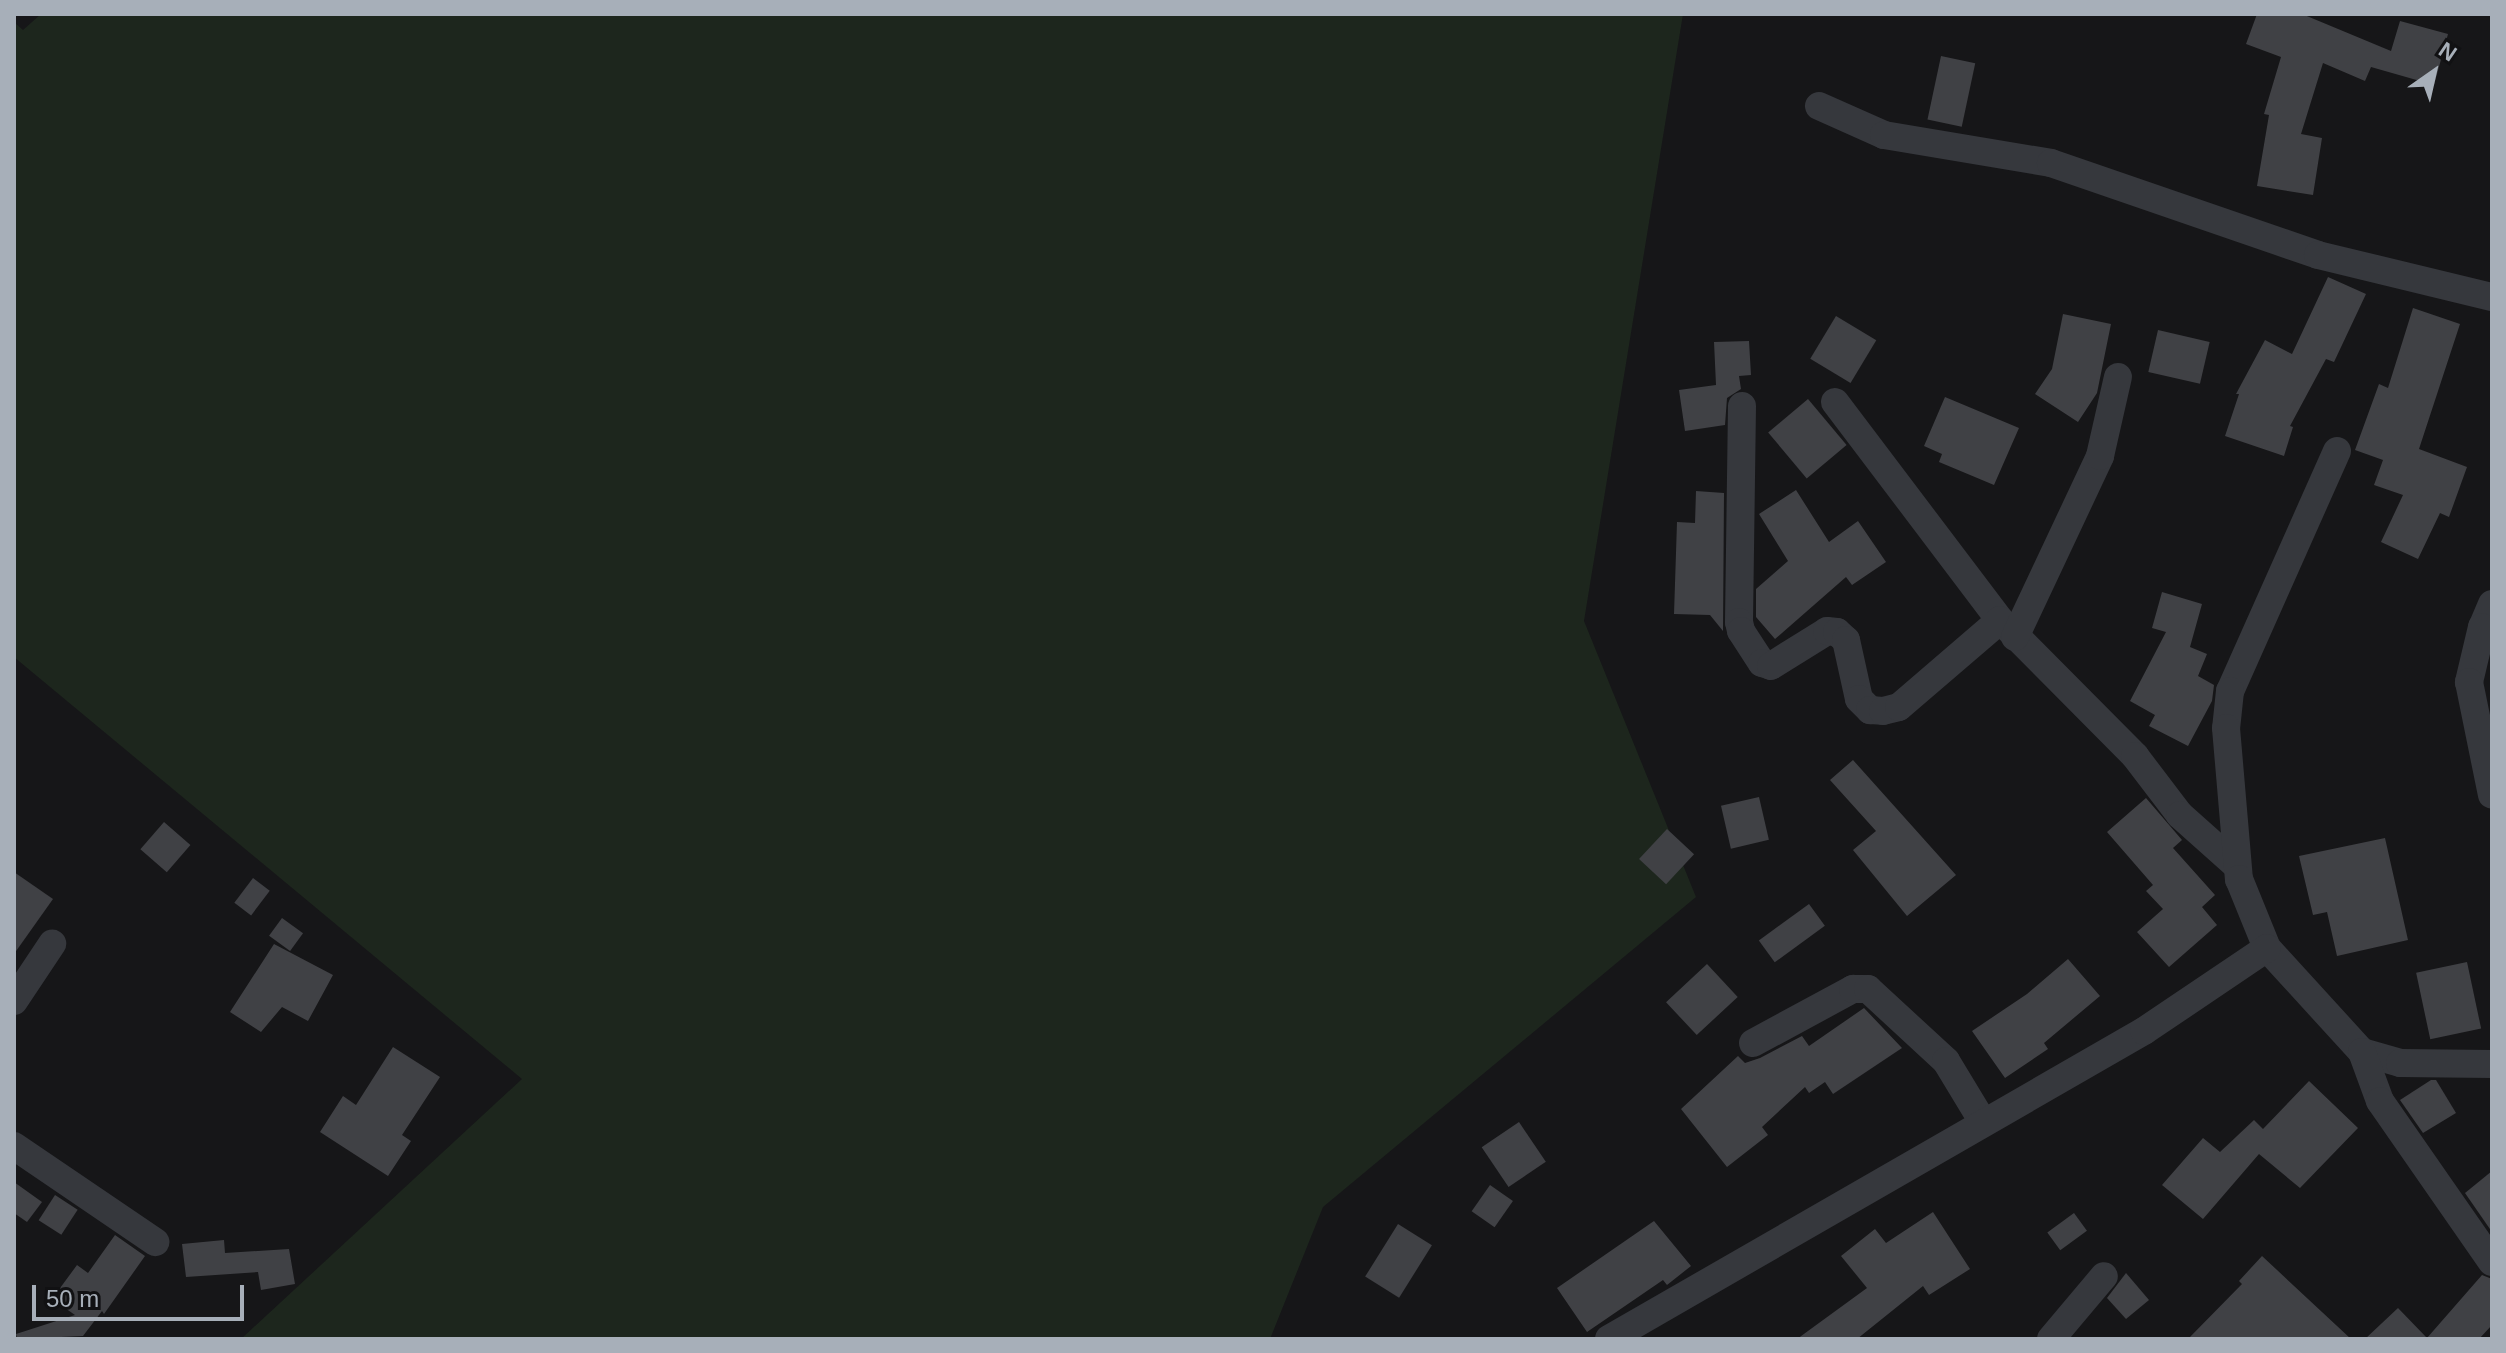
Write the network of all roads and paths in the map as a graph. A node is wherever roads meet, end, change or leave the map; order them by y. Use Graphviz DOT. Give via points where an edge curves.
graph roads {
  1 [pos="1819,106"];
  2 [pos="2492,297"];
  3 [pos="2118,377"];
  4 [pos="1835,402"];
  5 [pos="1742,406"];
  6 [pos="2337,451"];
  7 [pos="2492,604"];
  8 [pos="2007,629"];
  9 [pos="2492,795"];
  10 [pos="2235,864"];
  11 [pos="52,944"];
  12 [pos="2267,948"];
  13 [pos="14,1001"];
  14 [pos="1753,1043"];
  15 [pos="2362,1052"];
  16 [pos="2492,1064"];
  17 [pos="1983,1122"];
  18 [pos="14,1146"];
  19 [pos="155,1242"];
  20 [pos="2492,1262"];
  21 [pos="2104,1276"];
  22 [pos="2054,1338"];
  23 [pos="1609,1339"];
  1 -- 2 [label="street" via="1884,135 2051,163 2318,255"];
  3 -- 8 [label="street" via="2100,456"];
  4 -- 8 [label="street"];
  5 -- 8 [label="street" via="1739,622 1762,663 1771,666 1827,631 1837,632 1846,640 1859,699 1870,710 1883,711 1899,707"];
  6 -- 10 [label="street" via="2230,691 2226,728"];
  7 -- 9 [label="street" via="2469,682"];
  8 -- 10 [label="street" via="2135,756 2180,815"];
  10 -- 12 [label="street"];
  11 -- 13 [label="street"];
  12 -- 15 [label="street"];
  12 -- 17 [label="street" via="2144,1031"];
  14 -- 17 [label="street" via="1853,989 1868,989 1946,1061"];
  15 -- 16 [label="street" via="2400,1063"];
  15 -- 20 [label="street" via="2380,1101"];
  17 -- 23 [label="street"];
  18 -- 19 [label="street"];
  21 -- 22 [label="street"];
}
